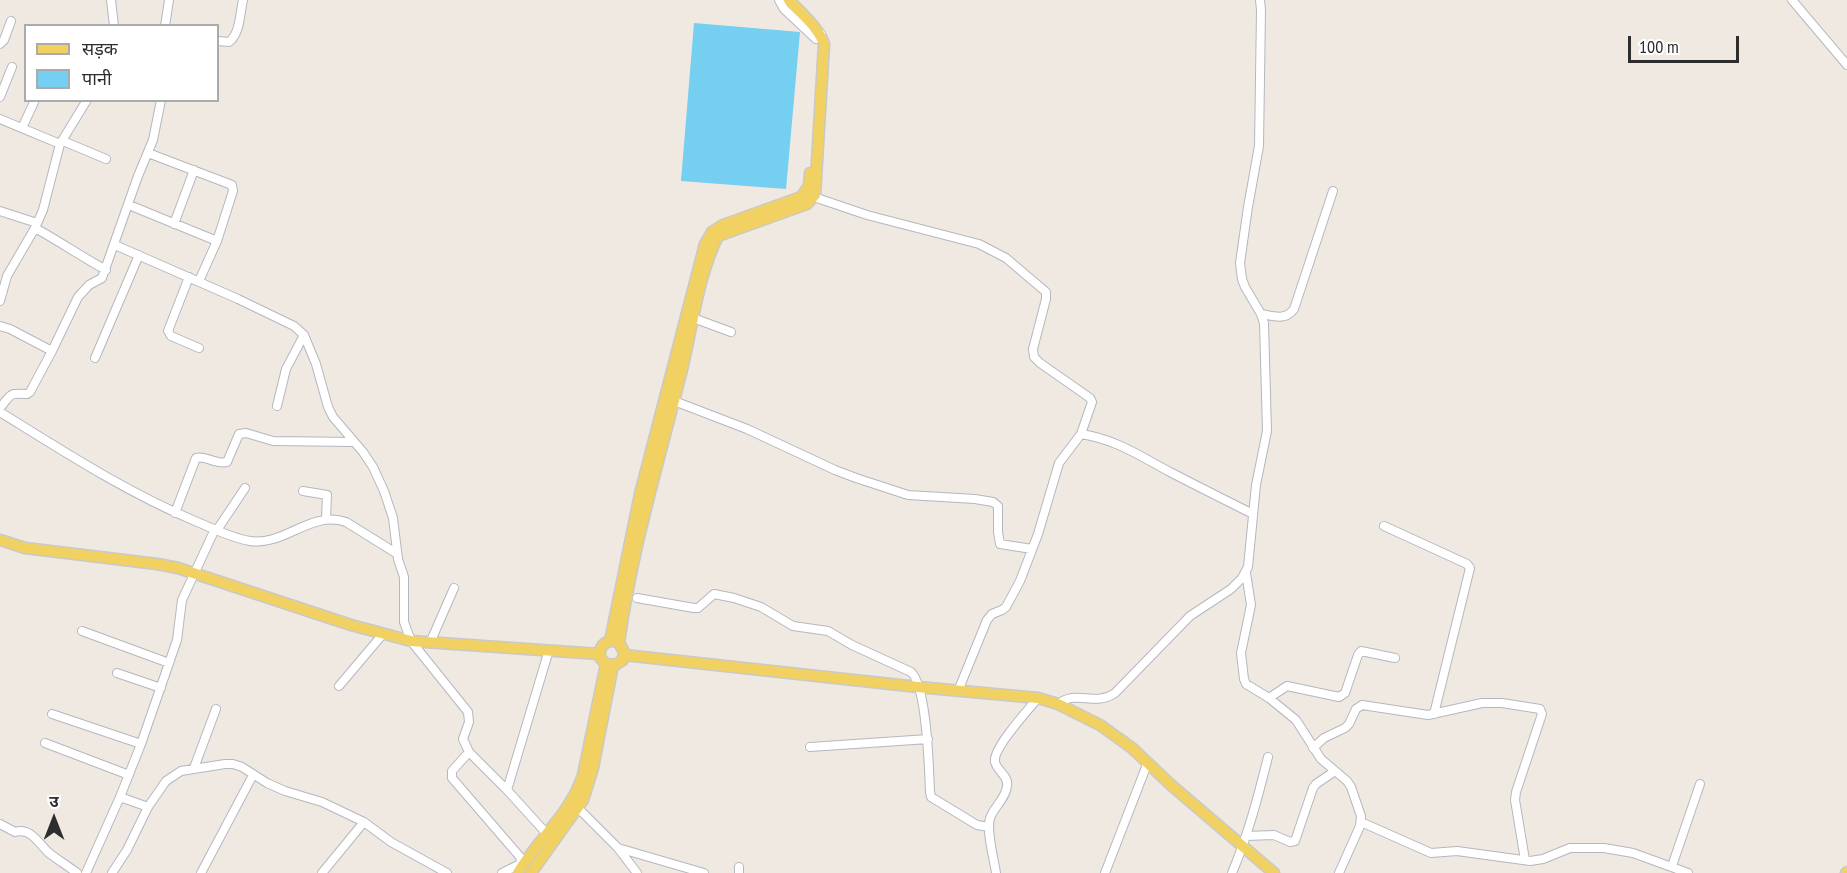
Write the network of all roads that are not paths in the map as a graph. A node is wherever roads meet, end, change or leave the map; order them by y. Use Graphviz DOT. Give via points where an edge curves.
graph roads {
  1 [pos="111,0"];
  2 [pos="169,0"];
  3 [pos="243,0"];
  4 [pos="781,0"];
  5 [pos="789,0"];
  6 [pos="795,0"];
  7 [pos="1260,0"];
  8 [pos="1792,0"];
  9 [pos="11,21"];
  10 [pos="114,24"];
  11 [pos="165,24"];
  12 [pos="817,35"];
  13 [pos="219,41"];
  14 [pos="0,44"];
  15 [pos="1847,65"];
  16 [pos="12,67"];
  17 [pos="0,98"];
  18 [pos="34,102"];
  19 [pos="86,102"];
  20 [pos="161,102"];
  21 [pos="0,119"];
  22 [pos="22,128"];
  23 [pos="62,142"];
  24 [pos="148,153"];
  25 [pos="106,159"];
  26 [pos="194,170"];
  27 [pos="1333,191"];
  28 [pos="814,197"];
  29 [pos="129,206"];
  30 [pos="0,211"];
  31 [pos="174,224"];
  32 [pos="36,226"];
  33 [pos="217,241"];
  34 [pos="115,245"];
  35 [pos="139,255"];
  36 [pos="106,270"];
  37 [pos="189,277"];
  38 [pos="199,281"];
  39 [pos="1,287"];
  40 [pos="0,301"];
  41 [pos="1261,314"];
  42 [pos="693,318"];
  43 [pos="0,326"];
  44 [pos="730,332"];
  45 [pos="304,335"];
  46 [pos="199,348"];
  47 [pos="52,351"];
  48 [pos="94,358"];
  49 [pos="674,401"];
  50 [pos="277,406"];
  51 [pos="0,410"];
  52 [pos="1081,434"];
  53 [pos="354,442"];
  54 [pos="245,488"];
  55 [pos="303,490"];
  56 [pos="175,513"];
  57 [pos="1253,513"];
  58 [pos="326,518"];
  59 [pos="1384,526"];
  60 [pos="216,530"];
  61 [pos="0,540"];
  62 [pos="1032,549"];
  63 [pos="396,553"];
  64 [pos="196,573"];
  65 [pos="1246,573"];
  66 [pos="454,588"];
  67 [pos="637,598"];
  68 [pos="82,631"];
  69 [pos="383,634"];
  70 [pos="411,641"];
  71 [pos="614,642"];
  72 [pos="430,643"];
  73 [pos="549,650"];
  74 [pos="599,654"];
  75 [pos="624,655"];
  76 [pos="1395,658"];
  77 [pos="169,663"];
  78 [pos="609,665"];
  79 [pos="117,673"];
  80 [pos="339,686"];
  81 [pos="918,687"];
  82 [pos="161,688"];
  83 [pos="958,691"];
  84 [pos="1038,698"];
  85 [pos="1269,698"];
  86 [pos="1058,704"];
  87 [pos="216,709"];
  88 [pos="52,714"];
  89 [pos="1434,714"];
  90 [pos="927,739"];
  91 [pos="45,743"];
  92 [pos="141,744"];
  93 [pos="810,747"];
  94 [pos="1313,748"];
  95 [pos="469,752"];
  96 [pos="1268,757"];
  97 [pos="1148,762"];
  98 [pos="194,768"];
  99 [pos="1335,771"];
  100 [pos="129,775"];
  101 [pos="254,775"];
  102 [pos="1700,784"];
  103 [pos="507,790"];
  104 [pos="120,797"];
  105 [pos="148,807"];
  106 [pos="578,808"];
  107 [pos="364,822"];
  108 [pos="1361,822"];
  109 [pos="0,824"];
  110 [pos="989,827"];
  111 [pos="547,834"];
  112 [pos="1245,841"];
  113 [pos="618,848"];
  114 [pos="1525,860"];
  115 [pos="1672,866"];
  116 [pos="77,873"];
  117 [pos="86,873"];
  118 [pos="112,873"];
  119 [pos="201,873"];
  120 [pos="322,873"];
  121 [pos="447,873"];
  122 [pos="502,873"];
  123 [pos="518,873"];
  124 [pos="531,873"];
  125 [pos="637,873"];
  126 [pos="704,873"];
  127 [pos="996,873"];
  128 [pos="1105,873"];
  129 [pos="1232,873"];
  130 [pos="1274,873"];
  131 [pos="1339,873"];
  132 [pos="1688,873"];
  1 -- 10 [label="street"];
  2 -- 11 [label="street"];
  3 -- 13 [label="street" via="235,35 229,42"];
  4 -- 12 [label="main road"];
  5 -- 12 [label="main road"];
  6 -- 12 [label="street" via="817,23"];
  7 -- 41 [label="street" via="1259,146 1240,263 1245,287"];
  8 -- 15 [label="street"];
  9 -- 14 [label="street"];
  12 -- 28 [label="main road" via="824,44"];
  12 -- 71 [label="main road" via="808,186 801,197 723,225 712,232 705,244 640,494"];
  16 -- 17 [label="street"];
  18 -- 22 [label="street"];
  19 -- 23 [label="street"];
  20 -- 24 [label="street"];
  21 -- 22 [label="street"];
  22 -- 23 [label="street"];
  23 -- 25 [label="street"];
  23 -- 32 [label="street"];
  24 -- 26 [label="street"];
  24 -- 29 [label="street"];
  26 -- 31 [label="street"];
  26 -- 33 [label="street" via="230,183 233,188"];
  27 -- 41 [label="street" via="1294,309 1283,318"];
  28 -- 42 [label="main road" via="807,204 718,236 711,248"];
  28 -- 52 [label="street" via="979,244 1006,258 1043,289 1046,299 1033,353 1040,363 1090,398 1092,405"];
  29 -- 31 [label="street"];
  29 -- 34 [label="street"];
  30 -- 32 [label="street"];
  31 -- 33 [label="street"];
  32 -- 36 [label="street"];
  32 -- 39 [label="street"];
  33 -- 38 [label="street"];
  34 -- 35 [label="street"];
  34 -- 36 [label="street"];
  35 -- 37 [label="street"];
  35 -- 48 [label="street"];
  36 -- 47 [label="street" via="78,297"];
  37 -- 38 [label="street"];
  37 -- 46 [label="street" via="168,331"];
  38 -- 45 [label="street"];
  39 -- 40 [label="street"];
  41 -- 57 [label="street" via="1265,331 1267,430"];
  42 -- 44 [label="street"];
  42 -- 49 [label="main road"];
  43 -- 47 [label="street"];
  45 -- 50 [label="street" via="286,369"];
  45 -- 53 [label="street" via="328,407"];
  47 -- 51 [label="street" via="30,392 11,394"];
  49 -- 62 [label="street" via="836,470 908,495 993,502 998,506 1000,544"];
  49 -- 71 [label="main road"];
  51 -- 56 [label="street" via="109,478"];
  52 -- 57 [label="street" via="1116,443"];
  52 -- 62 [label="street" via="1059,463"];
  53 -- 56 [label="street" via="273,441 242,432 226,462 196,458"];
  53 -- 63 [label="street" via="384,491 393,518"];
  54 -- 60 [label="street"];
  55 -- 58 [label="street" via="327,495"];
  56 -- 60 [label="street"];
  57 -- 65 [label="street"];
  58 -- 60 [label="street" via="286,536 256,542"];
  58 -- 63 [label="street" via="346,522"];
  59 -- 89 [label="street" via="1470,568"];
  60 -- 64 [label="street"];
  61 -- 64 [label="main road" via="25,548 157,564"];
  62 -- 83 [label="street" via="1006,607 987,620"];
  63 -- 70 [label="street" via="404,577 404,622"];
  64 -- 69 [label="main road"];
  64 -- 77 [label="street" via="182,600 177,640"];
  65 -- 85 [label="street" via="1251,610 1241,653 1242,674 1246,684"];
  65 -- 86 [label="street" via="1190,616 1110,697 1068,697"];
  66 -- 72 [label="street"];
  67 -- 81 [label="street" via="694,608 714,594 734,598 761,607 793,626 828,631 911,672"];
  68 -- 77 [label="street"];
  69 -- 70 [label="main road"];
  69 -- 80 [label="street"];
  70 -- 72 [label="main road"];
  70 -- 95 [label="street" via="468,712 463,740"];
  71 -- 74 [label="main road" via="602,646"];
  71 -- 75 [label="main road" via="623,647"];
  72 -- 73 [label="main road"];
  73 -- 74 [label="main road"];
  73 -- 103 [label="street"];
  74 -- 78 [label="main road"];
  75 -- 78 [label="main road" via="619,663"];
  75 -- 81 [label="main road"];
  76 -- 85 [label="street" via="1361,651 1345,693 1339,696 1287,686"];
  77 -- 82 [label="street"];
  78 -- 106 [label="main road" via="593,768"];
  78 -- 111 [label="main road" via="578,790"];
  79 -- 82 [label="street"];
  81 -- 83 [label="main road"];
  81 -- 90 [label="street"];
  82 -- 92 [label="street"];
  83 -- 84 [label="main road"];
  84 -- 86 [label="main road"];
  84 -- 110 [label="street" via="996,751 995,763 1008,784 991,815"];
  85 -- 94 [label="street" via="1296,720"];
  86 -- 97 [label="main road" via="1100,725"];
  87 -- 98 [label="street"];
  88 -- 92 [label="street"];
  89 -- 94 [label="street" via="1362,705 1345,728 1323,738"];
  89 -- 114 [label="street" via="1502,702 1541,710 1515,792"];
  90 -- 93 [label="street"];
  90 -- 110 [label="street" via="931,797 977,825"];
  91 -- 100 [label="street"];
  92 -- 100 [label="street"];
  94 -- 99 [label="street"];
  95 -- 103 [label="street"];
  95 -- 122 [label="street" via="452,771 452,778 521,858 520,864"];
  96 -- 112 [label="street"];
  97 -- 112 [label="main road" via="1171,785"];
  97 -- 128 [label="street"];
  98 -- 101 [label="street" via="233,764"];
  98 -- 105 [label="street" via="170,777"];
  99 -- 108 [label="street" via="1351,787"];
  99 -- 112 [label="street" via="1313,788 1295,841 1274,835"];
  100 -- 104 [label="street"];
  101 -- 107 [label="street"];
  101 -- 119 [label="street"];
  102 -- 115 [label="street"];
  103 -- 111 [label="street"];
  104 -- 105 [label="street"];
  104 -- 117 [label="street"];
  105 -- 118 [label="street"];
  106 -- 113 [label="street"];
  106 -- 124 [label="main road"];
  107 -- 120 [label="street"];
  107 -- 121 [label="street"];
  108 -- 114 [label="street" via="1431,853 1457,851"];
  108 -- 131 [label="street"];
  109 -- 116 [label="street" via="15,832 28,833"];
  110 -- 127 [label="street"];
  111 -- 123 [label="main road"];
  112 -- 129 [label="street"];
  112 -- 130 [label="main road"];
  113 -- 125 [label="street"];
  113 -- 126 [label="street"];
  114 -- 115 [label="street" via="1543,859 1564,849 1582,847 1634,853"];
  115 -- 132 [label="street"];
}
